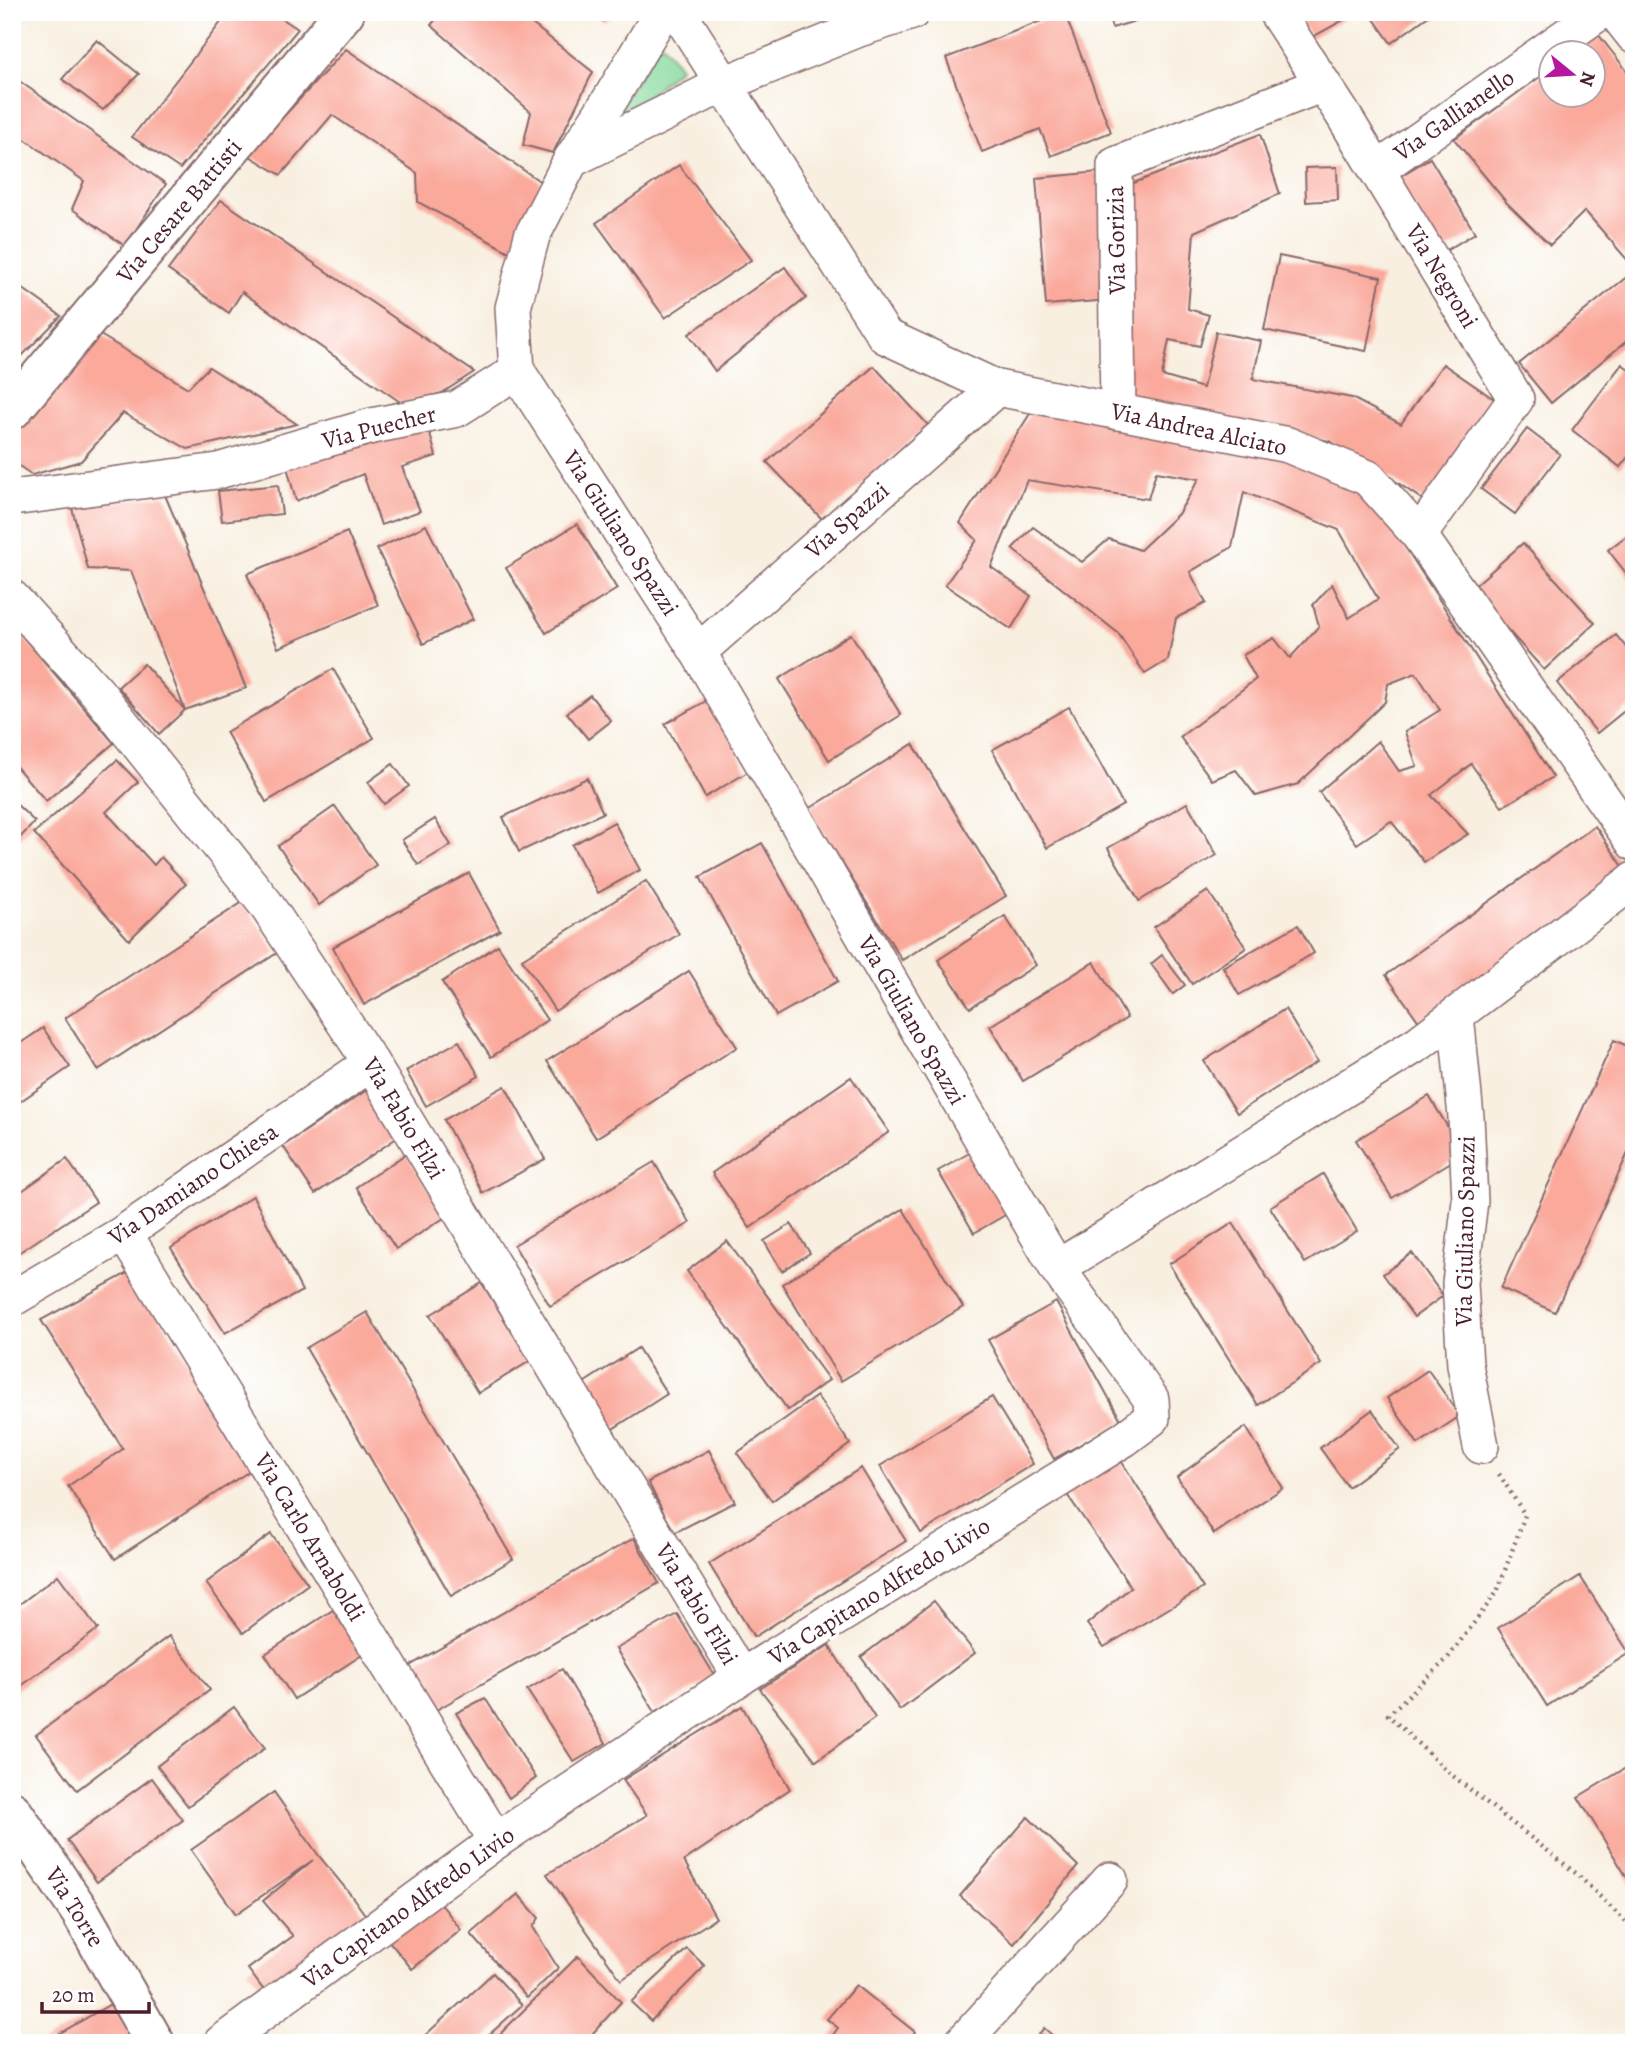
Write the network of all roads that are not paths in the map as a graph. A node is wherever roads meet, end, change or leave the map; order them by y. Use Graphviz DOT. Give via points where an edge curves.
graph roads {
  1 [pos="345,12"];
  2 [pos="662,12"];
  3 [pos="678,12"];
  4 [pos="912,12"];
  5 [pos="1276,12"];
  6 [pos="1600,12"];
  7 [pos="1615,12"];
  8 [pos="1634,36"];
  9 [pos="722,83"];
  10 [pos="1323,84"];
  11 [pos="571,160"];
  12 [pos="1377,170"];
  13 [pos="517,371"];
  14 [pos="997,388"];
  15 [pos="12,410"];
  16 [pos="1118,412"];
  17 [pos="12,498"];
  18 [pos="1419,536"];
  19 [pos="12,598"];
  20 [pos="698,652"];
  21 [pos="1634,843"];
  22 [pos="1634,880"];
  23 [pos="1456,1015"];
  24 [pos="370,1063"];
  25 [pos="124,1233"];
  26 [pos="1057,1268"];
  27 [pos="12,1299"];
  28 [pos="1481,1446"];
  29 [pos="741,1676"];
  30 [pos="12,1811"];
  31 [pos="496,1841"];
  32 [pos="1110,1880"];
  33 [pos="155,2043"];
  34 [pos="221,2043"];
  35 [pos="962,2043"];
  1 -- 15 [label="street, Via Cesare Battisti"];
  2 -- 11 [label="street"];
  3 -- 9 [label="street, Via Andrea Alciato"];
  4 -- 9 [label="street"];
  5 -- 10 [label="street, Via Negroni"];
  6 -- 12 [label="street, Via Gallianello"];
  7 -- 8 [label="street"];
  9 -- 11 [label="street"];
  9 -- 14 [label="street, Via Andrea Alciato" via="885,336"];
  10 -- 12 [label="street, Via Negroni"];
  10 -- 16 [label="street, Via Gorizia" via="1115,165"];
  11 -- 13 [label="street" via="532,236 513,308"];
  12 -- 18 [label="street, Via Negroni" via="1516,399"];
  13 -- 17 [label="street, Via Puecher" via="457,408 372,426 218,471"];
  13 -- 20 [label="street, Via Giuliano Spazzi"];
  14 -- 16 [label="street, Via Andrea Alciato"];
  14 -- 20 [label="street, Via Spazzi"];
  16 -- 18 [label="street, Via Andrea Alciato" via="1299,449 1368,478"];
  18 -- 21 [label="street, Via Andrea Alciato"];
  19 -- 24 [label="street, Via Fabio Filzi" via="97,692 265,903"];
  20 -- 26 [label="street, Via Giuliano Spazzi"];
  22 -- 23 [label="street"];
  23 -- 26 [label="street" via="1419,1043"];
  23 -- 28 [label="street, Via Giuliano Spazzi" via="1470,1201 1460,1283 1465,1365"];
  24 -- 25 [label="street, Via Damiano Chiesa"];
  24 -- 29 [label="street, Via Fabio Filzi"];
  25 -- 27 [label="street, Via Damiano Chiesa"];
  25 -- 31 [label="street, Via Carlo Arnaboldi"];
  26 -- 29 [label="street, Via Capitano Alfredo Livio" via="1151,1399 1152,1419"];
  29 -- 31 [label="street, Via Capitano Alfredo Livio"];
  30 -- 33 [label="street, Via Torre" via="81,1913"];
  31 -- 34 [label="street, Via Capitano Alfredo Livio"];
  32 -- 35 [label="street"];
}
